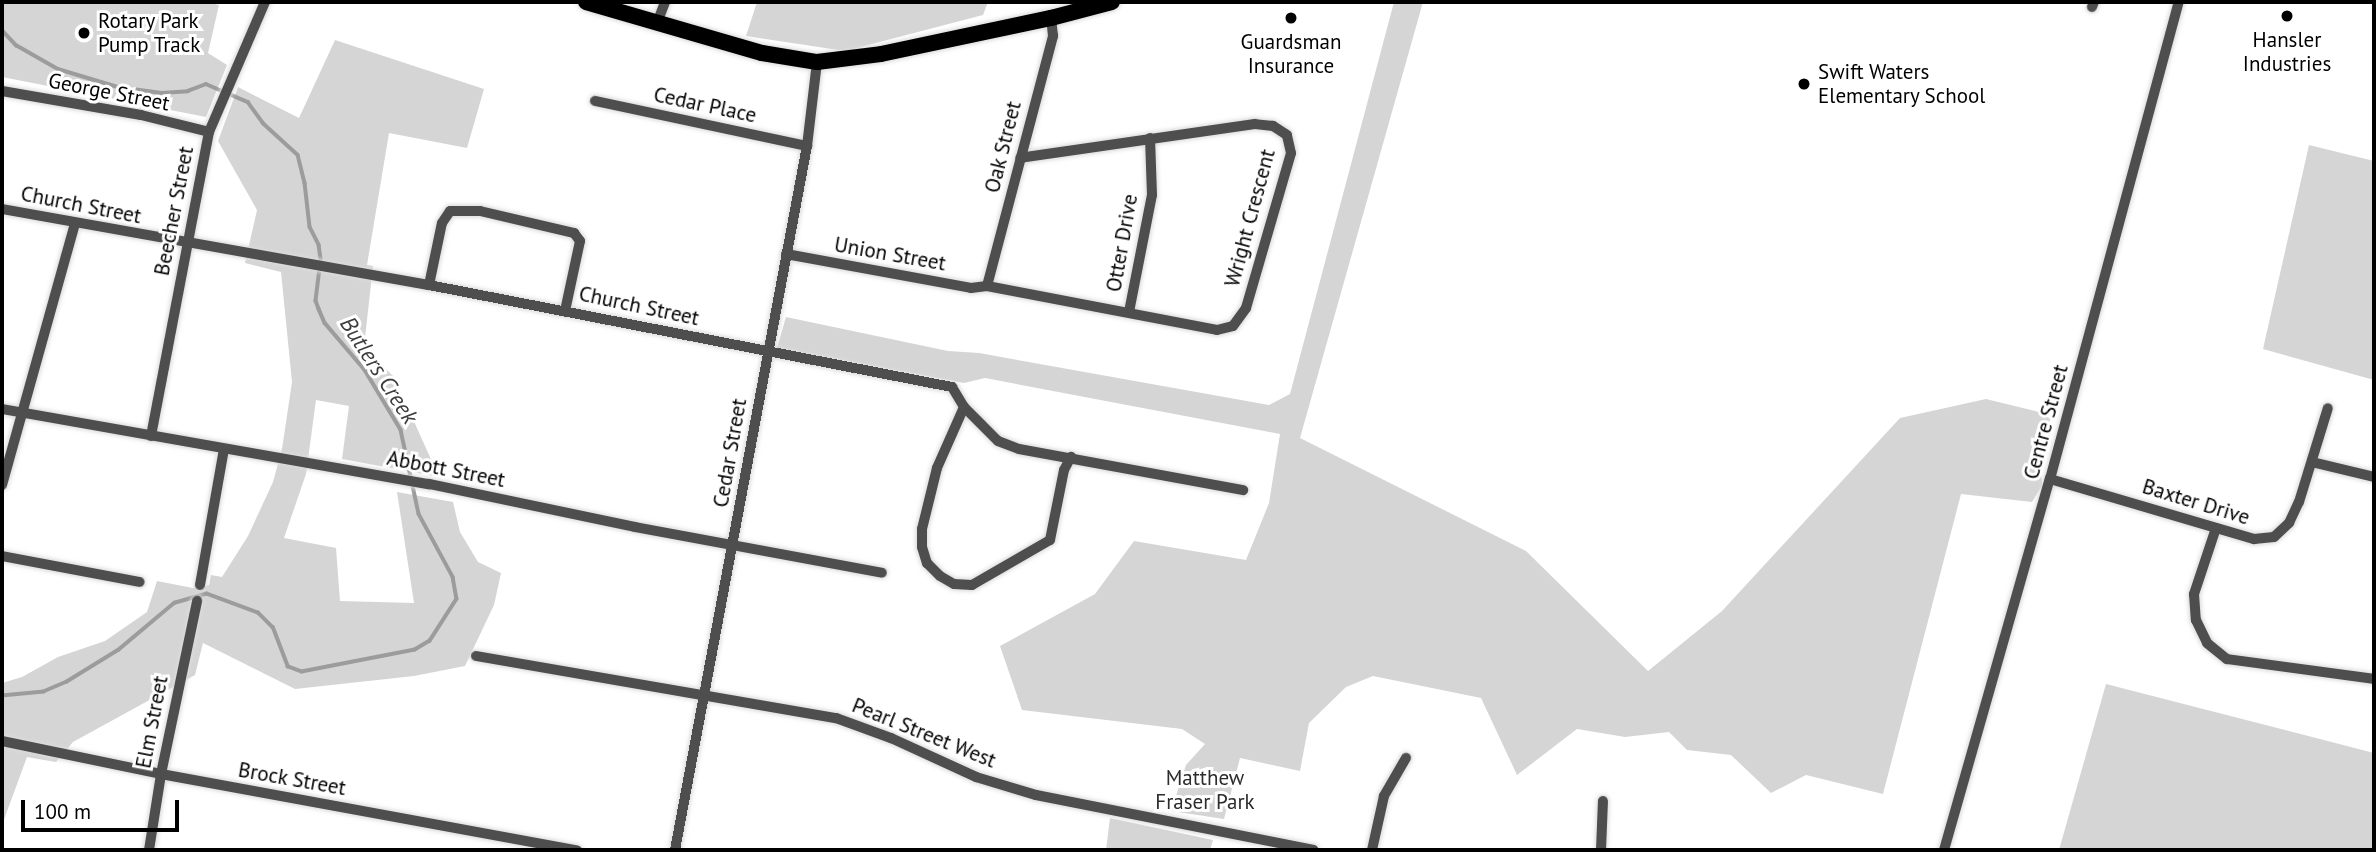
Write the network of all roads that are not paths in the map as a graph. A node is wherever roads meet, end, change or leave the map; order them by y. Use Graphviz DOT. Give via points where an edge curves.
graph roads {
  1 [pos="265,2"];
  2 [pos="586,2"];
  3 [pos="665,2"];
  4 [pos="1112,2"];
  5 [pos="2179,2"];
  6 [pos="1051,18"];
  7 [pos="657,23"];
  8 [pos="817,62"];
  9 [pos="2,91"];
  10 [pos="595,101"];
  11 [pos="209,132"];
  12 [pos="1150,138"];
  13 [pos="807,146"];
  14 [pos="1020,158"];
  15 [pos="2,209"];
  16 [pos="75,223"];
  17 [pos="187,244"];
  18 [pos="786,254"];
  19 [pos="429,285"];
  20 [pos="987,286"];
  21 [pos="565,311"];
  22 [pos="1129,312"];
  23 [pos="768,352"];
  24 [pos="964,407"];
  25 [pos="2328,408"];
  26 [pos="2,409"];
  27 [pos="21,412"];
  28 [pos="151,436"];
  29 [pos="224,449"];
  30 [pos="1071,457"];
  31 [pos="2312,462"];
  32 [pos="2374,477"];
  33 [pos="2050,479"];
  34 [pos="2,485"];
  35 [pos="1243,490"];
  36 [pos="2216,528"];
  37 [pos="733,545"];
  38 [pos="2,556"];
  39 [pos="881,573"];
  40 [pos="140,582"];
  41 [pos="200,585"];
  42 [pos="197,601"];
  43 [pos="476,656"];
  44 [pos="2374,679"];
  45 [pos="704,695"];
  46 [pos="2,741"];
  47 [pos="1406,758"];
  48 [pos="160,774"];
  49 [pos="1603,801"];
  50 [pos="149,850"];
  51 [pos="577,850"];
  52 [pos="675,850"];
  53 [pos="1314,850"];
  54 [pos="1372,850"];
  55 [pos="1601,850"];
  56 [pos="1944,850"];
  1 -- 11 [label="street, Beecher Street"];
  2 -- 7 [label="main road"];
  3 -- 7 [label="street"];
  4 -- 6 [label="main road"];
  5 -- 33 [label="street, Centre Street"];
  6 -- 8 [label="main road" via="881,54"];
  6 -- 14 [label="street, Oak Street" via="1053,36"];
  7 -- 8 [label="main road" via="762,53"];
  8 -- 13 [label="street, Cedar Street"];
  9 -- 11 [label="street, George Street"];
  10 -- 13 [label="street, Cedar Place"];
  11 -- 17 [label="street, Beecher Street"];
  12 -- 14 [label="street, Wright Crescent"];
  12 -- 22 [label="street, Otter Drive" via="1152,195"];
  12 -- 22 [label="street, Wright Crescent" via="1255,124 1287,135 1292,153 1246,308 1233,326 1217,330"];
  13 -- 18 [label="street, Cedar Street"];
  14 -- 20 [label="street, Oak Street"];
  15 -- 16 [label="street, Church Street"];
  16 -- 17 [label="street, Church Street"];
  16 -- 27 [label="street"];
  17 -- 19 [label="street, Church Street"];
  17 -- 28 [label="street, Beecher Street"];
  18 -- 20 [label="street, Union Street" via="971,288"];
  18 -- 23 [label="street, Cedar Street"];
  19 -- 21 [label="street, Church Street"];
  19 -- 21 [label="street" via="450,211 480,211 574,233 580,241"];
  20 -- 22 [label="street, Wright Crescent"];
  21 -- 23 [label="street, Church Street"];
  23 -- 24 [label="street, Church Street" via="952,387"];
  23 -- 37 [label="street, Cedar Street"];
  24 -- 30 [label="street, Church Street" via="998,441"];
  24 -- 30 [label="street" via="937,468 922,529 927,564 954,584 972,584 1050,540"];
  25 -- 31 [label="street, Baxter Drive"];
  26 -- 27 [label="street, Abbott Street"];
  27 -- 28 [label="street, Abbott Street"];
  27 -- 34 [label="street"];
  28 -- 29 [label="street, Abbott Street"];
  29 -- 37 [label="street, Abbott Street" via="429,484"];
  29 -- 41 [label="street"];
  30 -- 35 [label="street, Church Street"];
  31 -- 32 [label="street"];
  31 -- 36 [label="street, Baxter Drive" via="2294,512 2274,537 2254,539"];
  33 -- 36 [label="street, Baxter Drive"];
  33 -- 56 [label="street, Centre Street"];
  36 -- 44 [label="street" via="2194,594 2196,620 2207,643 2227,659"];
  37 -- 39 [label="street, Abbott Street"];
  37 -- 45 [label="street, Cedar Street"];
  38 -- 40 [label="street"];
  42 -- 48 [label="street, Elm Street"];
  43 -- 45 [label="street, Pearl Street West"];
  45 -- 52 [label="street, Cedar Street"];
  45 -- 53 [label="street, Pearl Street West" via="836,718 976,777 1036,796"];
  46 -- 48 [label="street, Brock Street"];
  47 -- 54 [label="street" via="1384,796"];
  48 -- 50 [label="street, Elm Street"];
  48 -- 51 [label="street, Brock Street"];
  49 -- 55 [label="street"];
}
